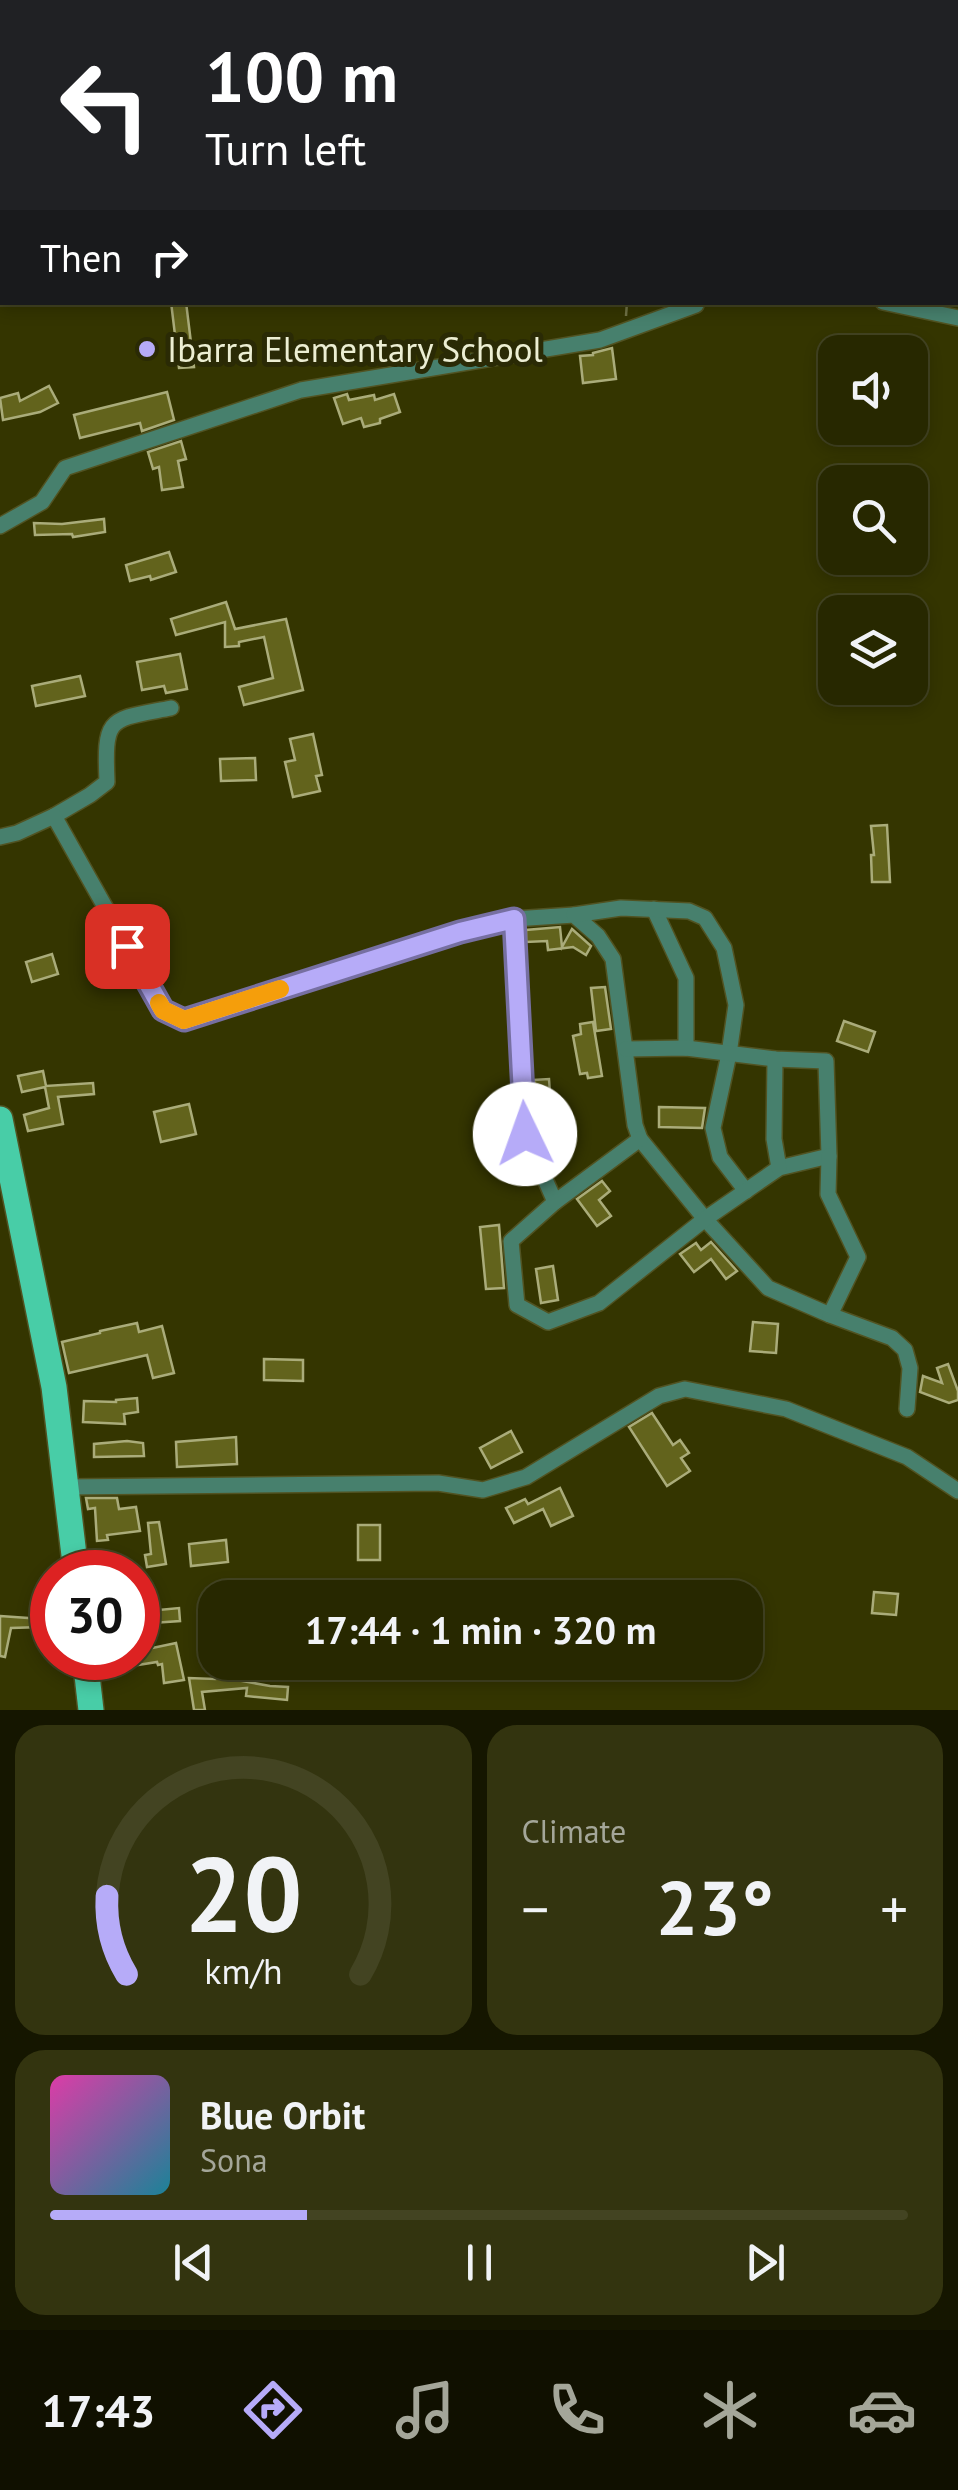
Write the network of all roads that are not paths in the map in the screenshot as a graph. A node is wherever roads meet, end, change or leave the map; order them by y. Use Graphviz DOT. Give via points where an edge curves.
graph roads {
  1 [pos="696,305"];
  2 [pos="897,305"];
  3 [pos="958,318"];
  4 [pos="0,526"];
  5 [pos="170,708"];
  6 [pos="54,816"];
  7 [pos="0,837"];
  8 [pos="654,909"];
  9 [pos="574,915"];
  10 [pos="514,919"];
  11 [pos="686,1048"];
  12 [pos="626,1049"];
  13 [pos="730,1054"];
  14 [pos="775,1059"];
  15 [pos="0,1118"];
  16 [pos="640,1139"];
  17 [pos="829,1156"];
  18 [pos="779,1168"];
  19 [pos="746,1191"];
  20 [pos="556,1202"];
  21 [pos="705,1219"];
  22 [pos="830,1316"];
  23 [pos="907,1408"];
  24 [pos="66,1488"];
  25 [pos="958,1491"];
  26 [pos="73,1550"];
  27 [pos="89,1680"];
  28 [pos="92,1710"];
  1 -- 4 [label="street" via="600,340 301,390 65,468 42,502"];
  2 -- 3 [label="street"];
  5 -- 6 [label="street" via="114,723 105,743 107,782"];
  6 -- 7 [label="street"];
  6 -- 10 [label="street" via="163,1010 184,1020"];
  8 -- 9 [label="street"];
  8 -- 11 [label="street" via="686,978"];
  8 -- 13 [label="street" via="704,918 724,948 736,1005"];
  9 -- 10 [label="street"];
  9 -- 12 [label="street" via="613,959"];
  10 -- 20 [label="street" via="525,1134"];
  11 -- 12 [label="street"];
  11 -- 13 [label="street"];
  12 -- 16 [label="street"];
  13 -- 14 [label="street"];
  13 -- 19 [label="street" via="713,1128 720,1157"];
  14 -- 17 [label="street" via="826,1060"];
  14 -- 18 [label="street"];
  15 -- 24 [label="main road" via="46,1344"];
  16 -- 20 [label="street"];
  16 -- 21 [label="street"];
  17 -- 18 [label="street"];
  17 -- 22 [label="street" via="828,1194 858,1258"];
  18 -- 19 [label="street"];
  19 -- 21 [label="street"];
  20 -- 21 [label="street" via="511,1241 517,1305 548,1322 599,1303"];
  21 -- 22 [label="street" via="768,1288"];
  22 -- 23 [label="street" via="892,1338 905,1350"];
  24 -- 25 [label="street" via="438,1483 482,1490 526,1476 659,1396 685,1389 786,1409 908,1457"];
  24 -- 26 [label="main road"];
  27 -- 28 [label="main road"];
}
